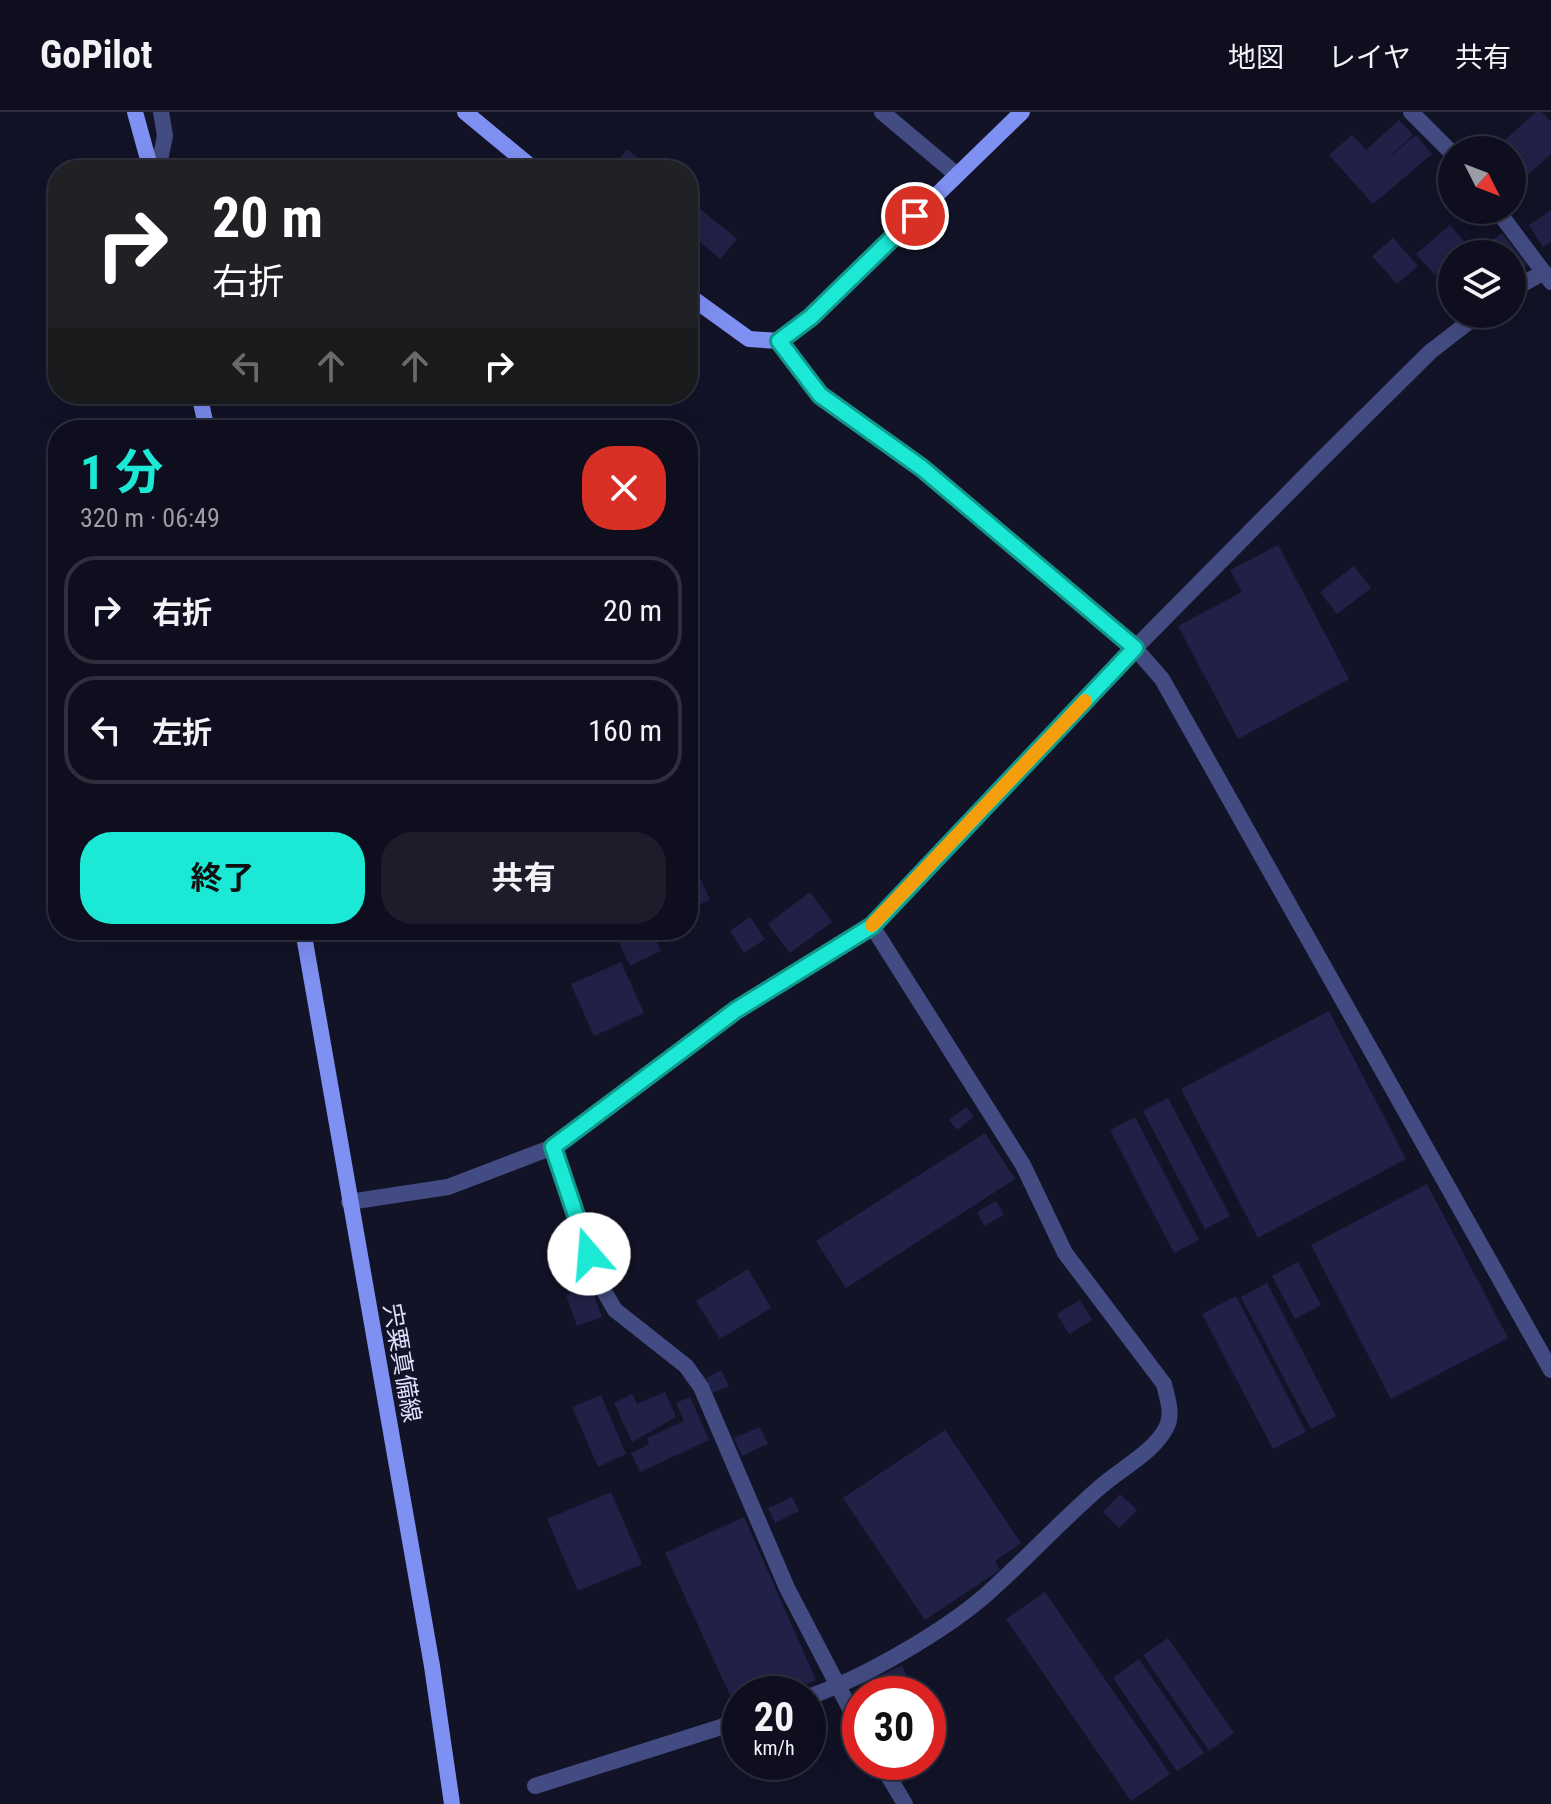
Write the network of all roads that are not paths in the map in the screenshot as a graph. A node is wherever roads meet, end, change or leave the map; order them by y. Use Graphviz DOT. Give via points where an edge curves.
graph roads {
  1 [pos="135,112"];
  2 [pos="161,112"];
  3 [pos="465,112"];
  4 [pos="882,112"];
  5 [pos="1022,112"];
  6 [pos="1411,112"];
  7 [pos="1438,139"];
  8 [pos="148,160"];
  9 [pos="160,160"];
  10 [pos="523,160"];
  11 [pos="957,175"];
  12 [pos="1507,224"];
  13 [pos="1547,277"];
  14 [pos="1526,285"];
  15 [pos="698,302"];
  16 [pos="1461,328"];
  17 [pos="779,341"];
  18 [pos="1135,648"];
  19 [pos="872,926"];
  20 [pos="305,940"];
  21 [pos="553,1147"];
  22 [pos="349,1202"];
  23 [pos="1551,1370"];
  24 [pos="836,1688"];
  25 [pos="826,1691"];
  26 [pos="842,1698"];
  27 [pos="722,1727"];
  28 [pos="891,1780"];
  29 [pos="535,1786"];
  30 [pos="452,1804"];
  31 [pos="905,1804"];
  1 -- 8 [label="main road"];
  2 -- 9 [label="street" via="165,136"];
  3 -- 10 [label="main road"];
  4 -- 11 [label="street"];
  5 -- 11 [label="main road"];
  6 -- 7 [label="street"];
  11 -- 17 [label="main road" via="811,317"];
  12 -- 13 [label="street"];
  13 -- 14 [label="street"];
  15 -- 17 [label="main road" via="749,339"];
  16 -- 18 [label="street" via="1430,352"];
  17 -- 18 [label="street" via="820,395 922,468"];
  18 -- 19 [label="street"];
  18 -- 23 [label="street" via="1162,679"];
  19 -- 21 [label="street" via="736,1010"];
  19 -- 24 [label="street" via="1023,1165 1065,1253 1164,1384 1170,1409 1167,1426 1142,1454 986,1595 947,1624"];
  20 -- 22 [label="main road, 宍粟真備線"];
  21 -- 22 [label="street" via="448,1187"];
  21 -- 24 [label="street" via="598,1281 615,1310 686,1366 701,1387 749,1505"];
  22 -- 30 [label="main road, 宍粟真備線"];
  24 -- 25 [label="street"];
  24 -- 26 [label="street"];
  27 -- 29 [label="street"];
  28 -- 31 [label="street"];
}
